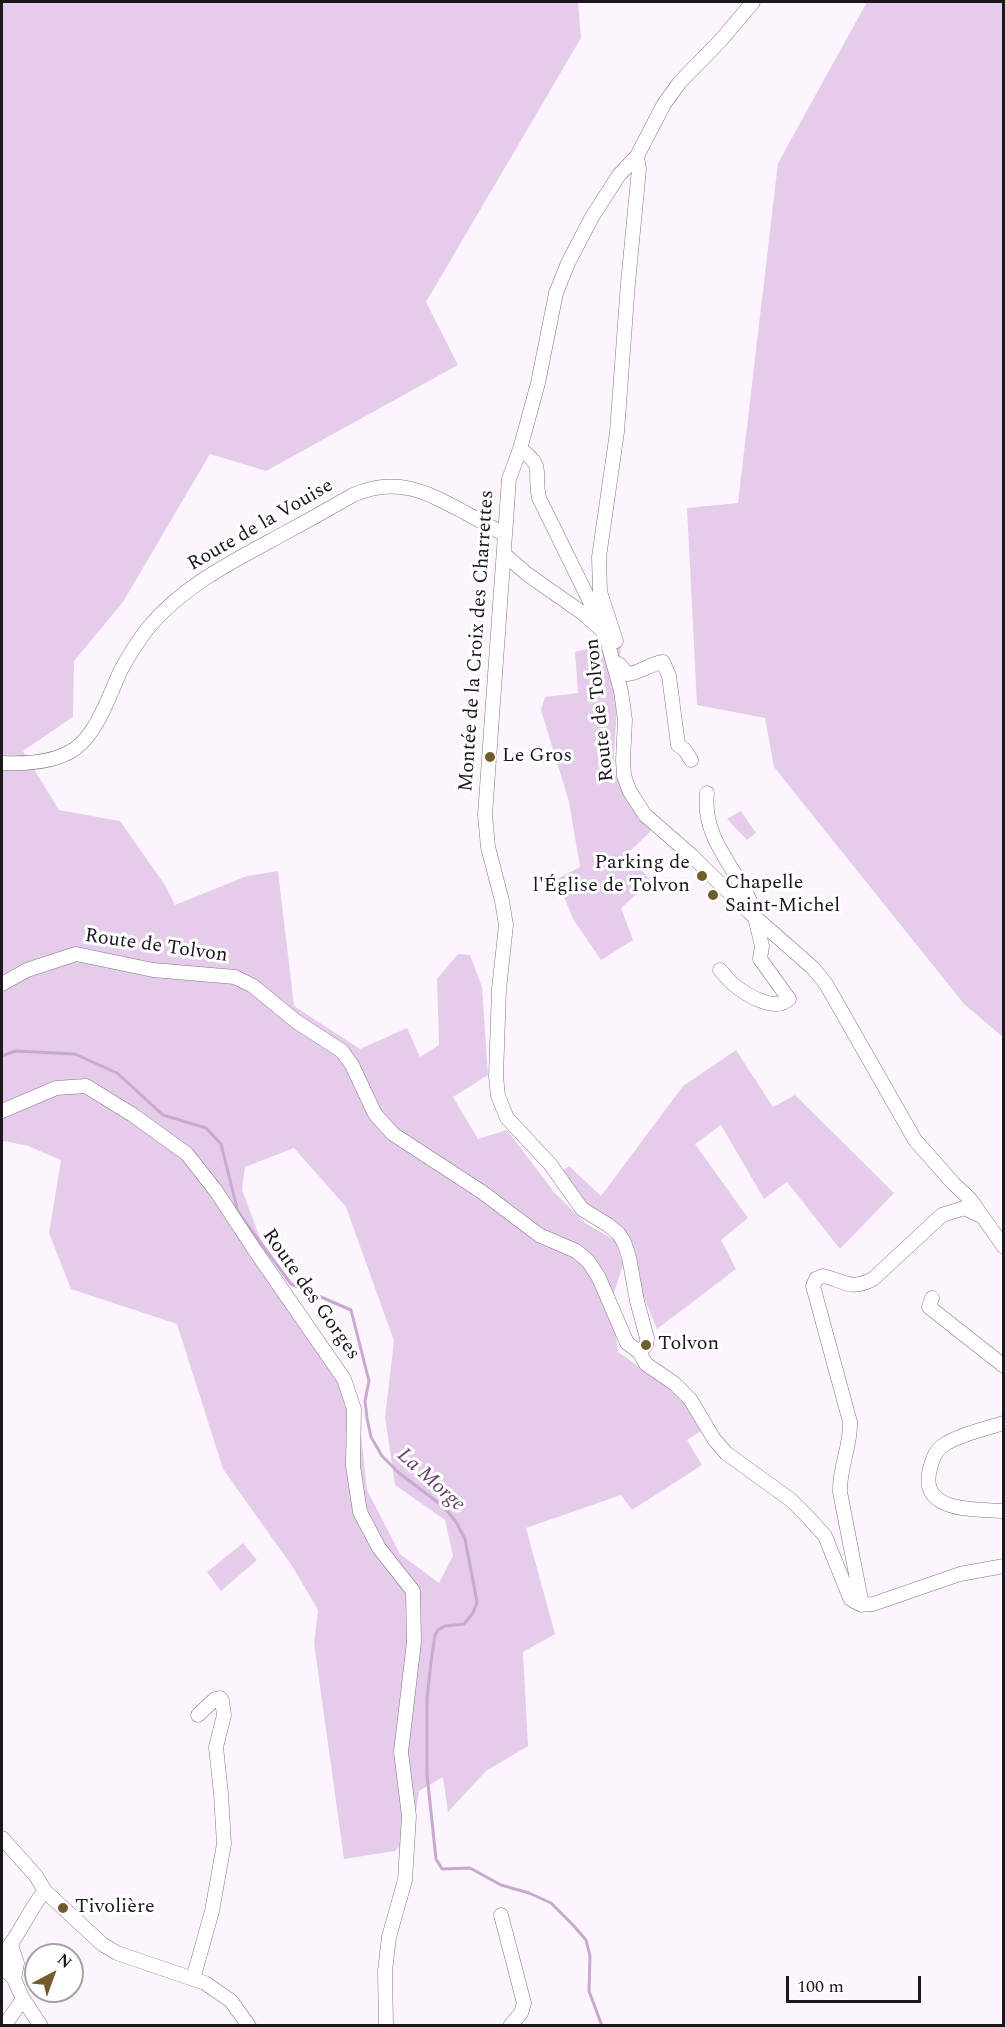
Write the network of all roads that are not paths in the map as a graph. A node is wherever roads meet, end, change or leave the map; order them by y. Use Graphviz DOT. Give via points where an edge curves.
graph roads {
  1 [pos="753,2"];
  2 [pos="637,156"];
  3 [pos="520,449"];
  4 [pos="505,535"];
  5 [pos="505,555"];
  6 [pos="605,633"];
  7 [pos="613,661"];
  8 [pos="691,760"];
  9 [pos="2,763"];
  10 [pos="707,793"];
  11 [pos="751,914"];
  12 [pos="720,970"];
  13 [pos="2,984"];
  14 [pos="2,1111"];
  15 [pos="986,1220"];
  16 [pos="1004,1247"];
  17 [pos="932,1298"];
  18 [pos="639,1352"];
  19 [pos="1004,1366"];
  20 [pos="1004,1423"];
  21 [pos="1004,1511"];
  22 [pos="1004,1566"];
  23 [pos="862,1605"];
  24 [pos="198,1715"];
  25 [pos="2,1838"];
  26 [pos="45,1891"];
  27 [pos="501,1915"];
  28 [pos="5,1952"];
  29 [pos="193,1979"];
  30 [pos="23,1999"];
  31 [pos="4,2025"];
  32 [pos="41,2025"];
  33 [pos="249,2025"];
  34 [pos="386,2025"];
  35 [pos="510,2025"];
  1 -- 2 [label="street, Route de Tolvon" via="680,82"];
  2 -- 3 [label="street, Montée de la Croix des Charrettes" via="619,175 592,217 556,293"];
  2 -- 7 [label="street, Route de Tolvon" via="617,432 599,557 600,592 616,640"];
  3 -- 4 [label="street, Montée de la Croix des Charrettes" via="509,479"];
  3 -- 6 [label="street" via="534,459 539,498"];
  4 -- 5 [label="street, Montée de la Croix des Charrettes"];
  4 -- 9 [label="street, Route de la Vouise" via="439,499 410,488 369,488 353,495 229,563 161,614 131,652 95,725 75,748 48,760"];
  5 -- 6 [label="street"];
  5 -- 18 [label="street, Montée de la Croix des Charrettes" via="485,815 488,847 506,925 499,989 498,1096 507,1118 550,1164 582,1209 608,1225 624,1242 647,1338"];
  6 -- 7 [label="street"];
  7 -- 8 [label="street" via="627,674 663,662 669,676 678,745"];
  7 -- 11 [label="street, Route de Tolvon" via="625,720 624,776 630,792 645,815"];
  10 -- 11 [label="street" via="705,810 709,825 750,901"];
  11 -- 12 [label="street" via="762,946 759,959 789,999 778,1005 752,996 732,984"];
  11 -- 15 [label="street, Route de Tolvon" via="826,984 915,1140"];
  13 -- 18 [label="street, Route de Tolvon" via="27,970 76,954 153,970 235,977 253,986 297,1022 342,1051 375,1114 393,1134 483,1192 539,1235 576,1251 588,1261 627,1343"];
  14 -- 34 [label="street, Route des Gorges" via="56,1088 86,1086 187,1154 344,1379 354,1409 353,1466 360,1512 379,1548 412,1591 414,1642 401,1752 408,1816 405,1880 389,1937"];
  15 -- 16 [label="street, Route de Tolvon"];
  15 -- 23 [label="street" via="964,1208 942,1215 873,1279 860,1286 823,1276 813,1286 850,1422 839,1479"];
  17 -- 19 [label="street" via="929,1307"];
  18 -- 23 [label="street, Route de Tolvon" via="646,1364 690,1399 726,1453 808,1516 825,1536 850,1598"];
  20 -- 21 [label="street" via="945,1443 934,1454 927,1478 933,1495 952,1507"];
  22 -- 23 [label="street" via="960,1574"];
  24 -- 29 [label="street" via="220,1698 224,1715 216,1747 224,1844 212,1911"];
  25 -- 26 [label="street"];
  26 -- 28 [label="street"];
  26 -- 29 [label="street" via="117,1953"];
  27 -- 35 [label="street" via="524,2003"];
  28 -- 30 [label="street" via="4,1969 14,1979"];
  29 -- 33 [label="street" via="231,2001"];
  30 -- 31 [label="street"];
  30 -- 32 [label="street"];
}
